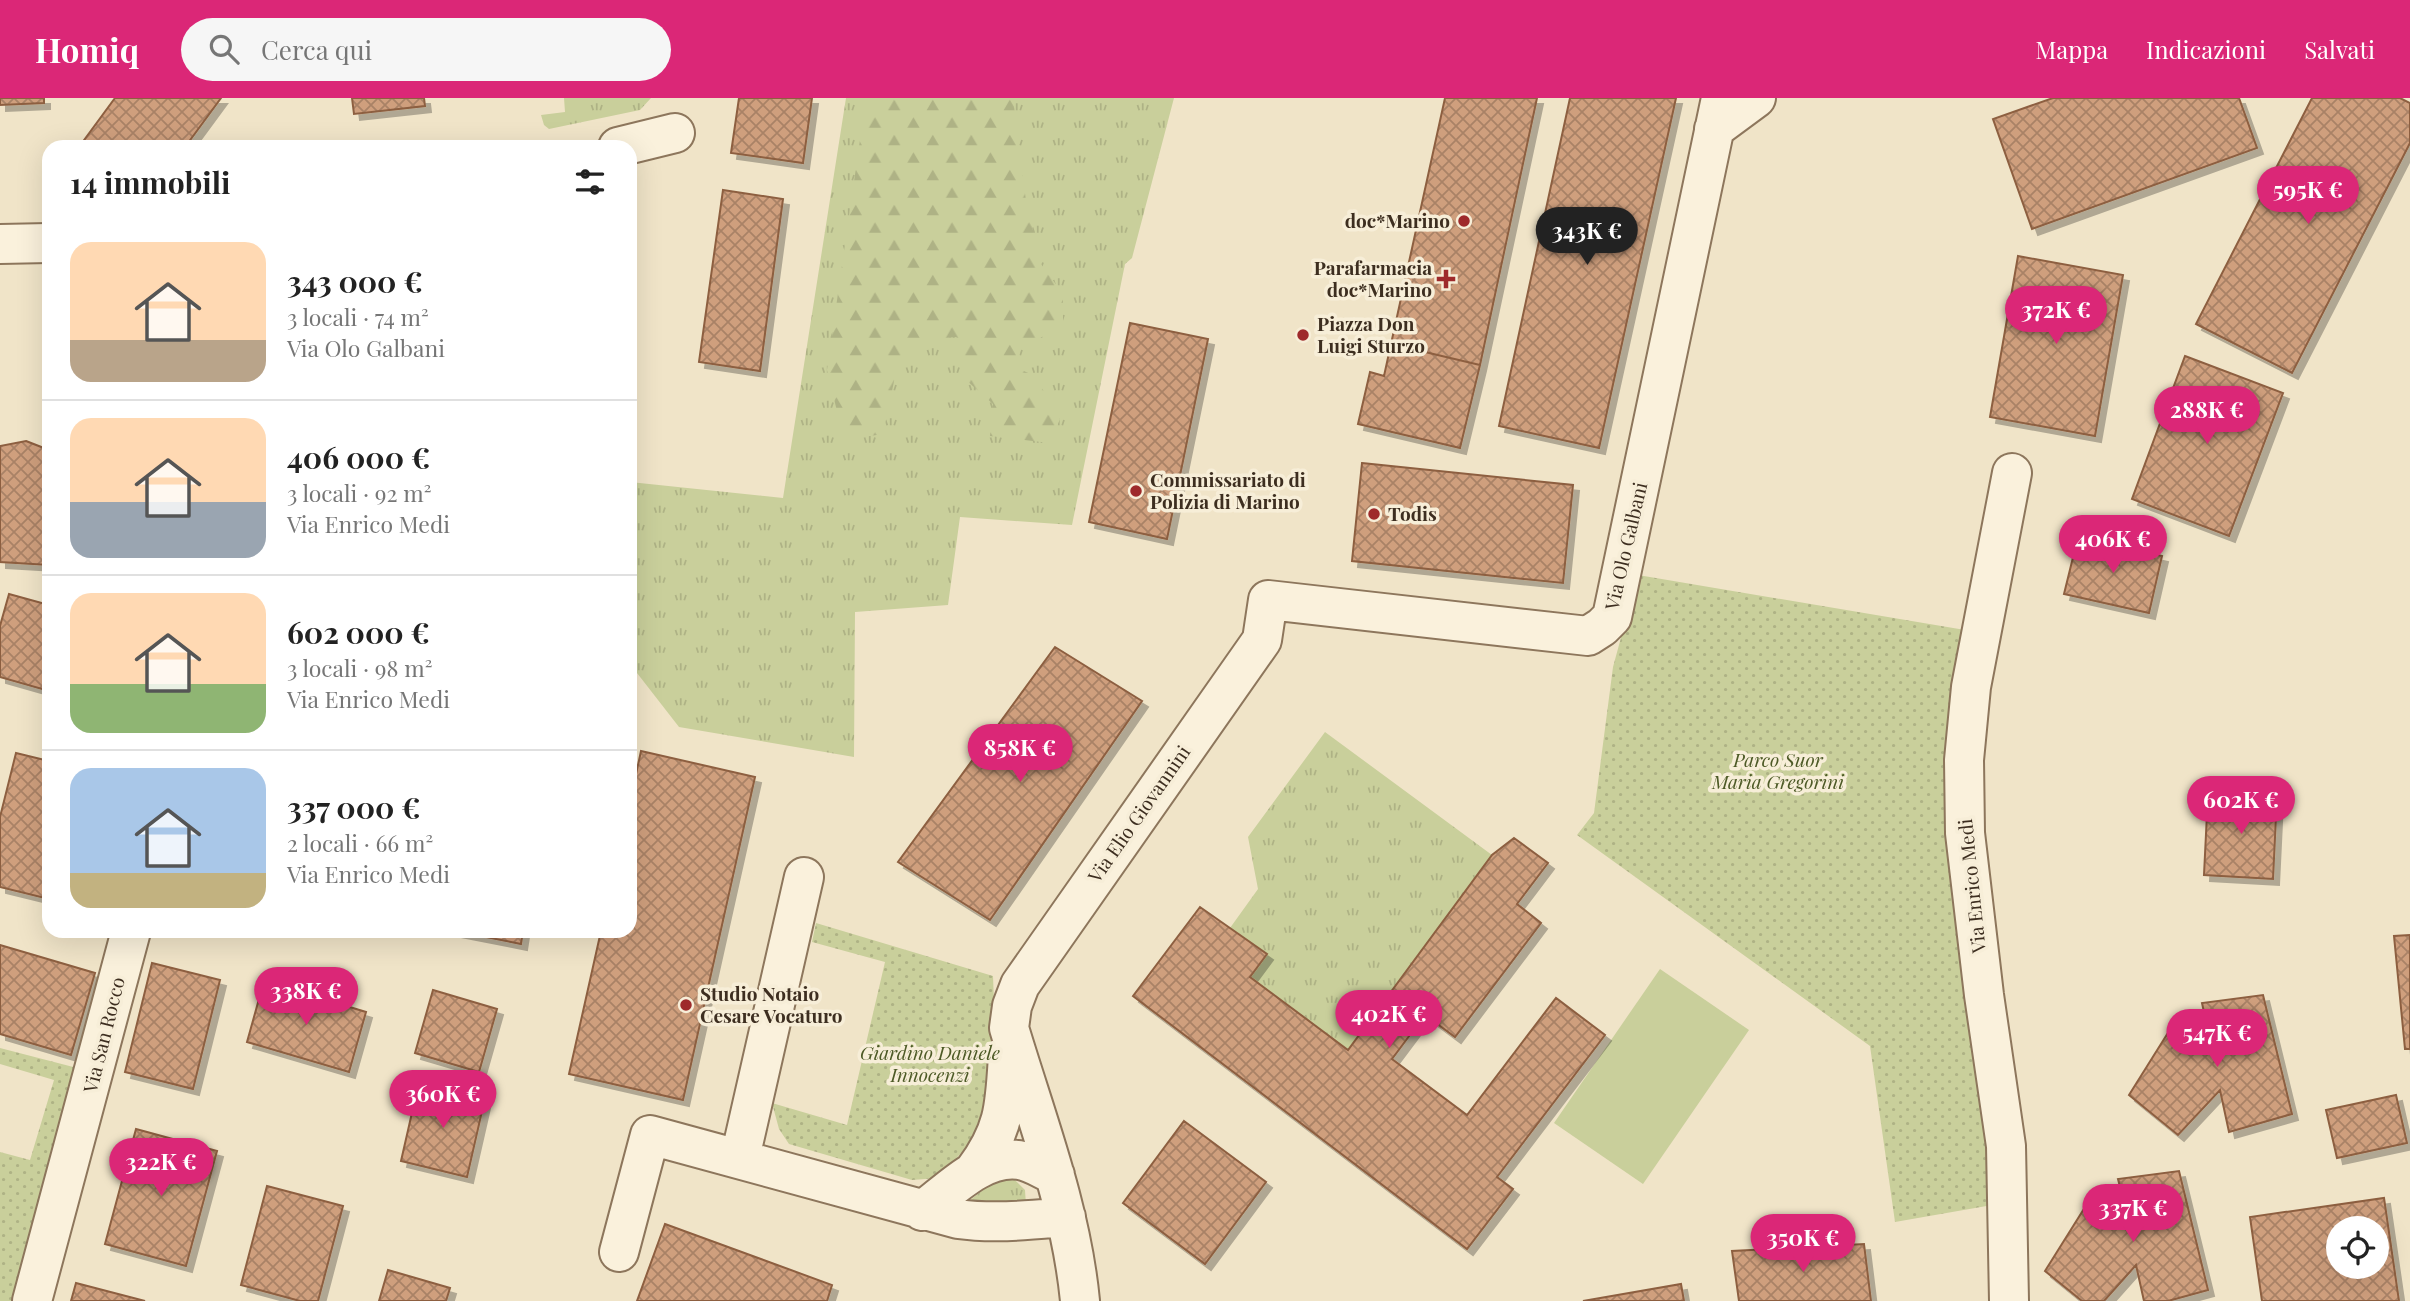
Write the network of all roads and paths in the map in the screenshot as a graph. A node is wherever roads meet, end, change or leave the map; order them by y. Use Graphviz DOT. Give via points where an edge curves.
graph roads {
  1 [pos="1756,98"];
  2 [pos="1718,114"];
  3 [pos="675,133"];
  4 [pos="637,142"];
  5 [pos="42,243"];
  6 [pos="0,244"];
  7 [pos="2012,473"];
  8 [pos="1268,600"];
  9 [pos="804,877"];
  10 [pos="129,938"];
  11 [pos="1009,1028"];
  12 [pos="740,1158"];
  13 [pos="974,1171"];
  14 [pos="1055,1175"];
  15 [pos="922,1211"];
  16 [pos="1066,1217"];
  17 [pos="619,1252"];
  18 [pos="32,1301"];
  19 [pos="1080,1301"];
  20 [pos="2010,1301"];
  1 -- 2 [label="street, Via Olo Galbani"];
  2 -- 8 [label="street, Via Olo Galbani" via="1612,617 1588,636"];
  3 -- 4 [label="street"];
  5 -- 6 [label="street"];
  7 -- 20 [label="street, Via Enrico Medi" via="1971,687 1964,760 1965,833 2006,1146"];
  8 -- 11 [label="street, Via Elio Giovannini" via="1262,640 1026,973 1012,1006"];
  9 -- 12 [label="street"];
  10 -- 18 [label="street, Via San Rocco"];
  11 -- 13 [label="street, Via Elio Giovannini" via="1002,1121"];
  11 -- 14 [label="street"];
  12 -- 15 [label="street"];
  12 -- 17 [label="street" via="650,1135"];
  13 -- 14 [label="street" via="1010,1160"];
  13 -- 15 [label="street"];
  14 -- 16 [label="street"];
  15 -- 16 [label="street" via="979,1222"];
  16 -- 19 [label="street"];
}
